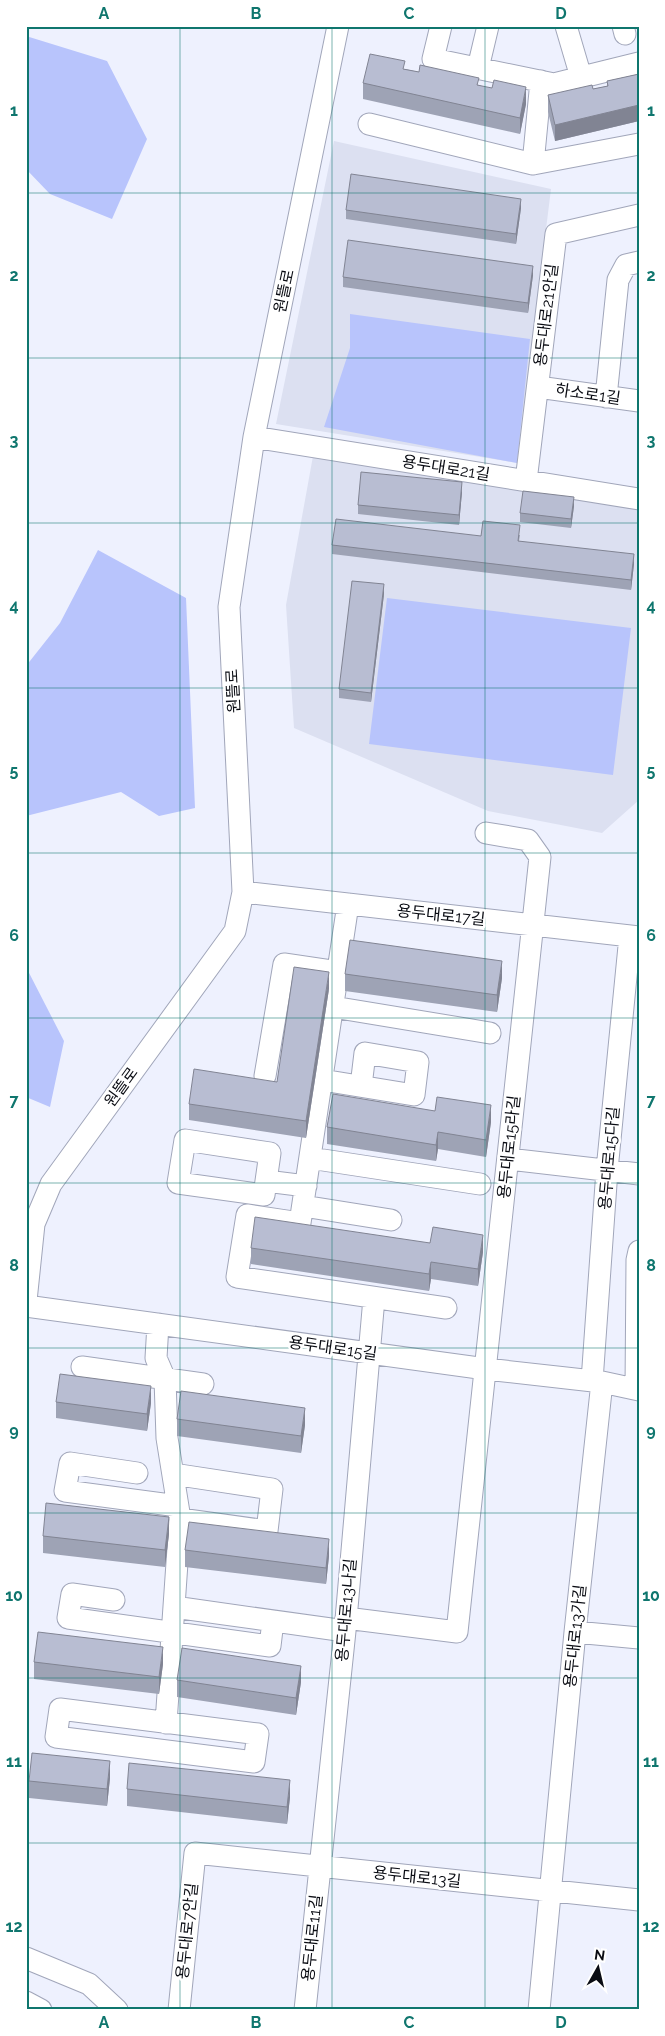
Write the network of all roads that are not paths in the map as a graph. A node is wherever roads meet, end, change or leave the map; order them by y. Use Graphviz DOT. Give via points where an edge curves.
graph roads {
  1 [pos="338,26"];
  2 [pos="440,26"];
  3 [pos="488,26"];
  4 [pos="566,26"];
  5 [pos="639,63"];
  6 [pos="478,68"];
  7 [pos="581,77"];
  8 [pos="541,81"];
  9 [pos="369,124"];
  10 [pos="639,144"];
  11 [pos="533,164"];
  12 [pos="639,215"];
  13 [pos="639,262"];
  14 [pos="538,387"];
  15 [pos="606,397"];
  16 [pos="639,401"];
  17 [pos="254,437"];
  18 [pos="526,481"];
  19 [pos="639,499"];
  20 [pos="486,833"];
  21 [pos="243,892"];
  22 [pos="348,904"];
  23 [pos="533,925"];
  24 [pos="634,936"];
  25 [pos="338,972"];
  26 [pos="332,1007"];
  27 [pos="490,1033"];
  28 [pos="265,1076"];
  29 [pos="322,1080"];
  30 [pos="361,1086"];
  31 [pos="310,1158"];
  32 [pos="508,1159"];
  33 [pos="607,1170"];
  34 [pos="639,1174"];
  35 [pos="266,1180"];
  36 [pos="480,1184"];
  37 [pos="304,1196"];
  38 [pos="391,1220"];
  39 [pos="639,1251"];
  40 [pos="374,1298"];
  41 [pos="26,1301"];
  42 [pos="26,1306"];
  43 [pos="446,1308"];
  44 [pos="158,1324"];
  45 [pos="369,1353"];
  46 [pos="82,1367"];
  47 [pos="486,1369"];
  48 [pos="165,1379"];
  49 [pos="597,1381"];
  50 [pos="203,1384"];
  51 [pos="637,1389"];
  52 [pos="137,1473"];
  53 [pos="173,1474"];
  54 [pos="179,1512"];
  55 [pos="114,1600"];
  56 [pos="174,1607"];
  57 [pos="273,1621"];
  58 [pos="346,1625"];
  59 [pos="172,1632"];
  60 [pos="575,1632"];
  61 [pos="639,1638"];
  62 [pos="166,1723"];
  63 [pos="195,1853"];
  64 [pos="319,1866"];
  65 [pos="550,1891"];
  66 [pos="639,1900"];
  67 [pos="26,1958"];
  68 [pos="26,2002"];
  69 [pos="41,2010"];
  70 [pos="117,2010"];
  71 [pos="179,2010"];
  72 [pos="305,2010"];
  73 [pos="539,2010"];
  1 -- 17 [label="street, 원뜰로"];
  2 -- 6 [label="street" via="433,59"];
  3 -- 6 [label="street"];
  4 -- 7 [label="street"];
  5 -- 7 [label="street"];
  6 -- 8 [label="street"];
  7 -- 8 [label="street" via="554,84"];
  8 -- 11 [label="street"];
  9 -- 11 [label="street"];
  10 -- 11 [label="street"];
  12 -- 14 [label="street, 용두대로21안길" via="556,234"];
  13 -- 15 [label="street" via="626,265 618,280"];
  14 -- 15 [label="street, 하소로1길"];
  14 -- 18 [label="street, 용두대로21안길"];
  15 -- 16 [label="street, 하소로1길"];
  17 -- 18 [label="street, 용두대로21길"];
  17 -- 21 [label="street, 원뜰로" via="229,607"];
  18 -- 19 [label="street, 용두대로21길"];
  20 -- 23 [label="street, 용두대로15라길" via="528,840 540,857"];
  21 -- 22 [label="street, 용두대로17길"];
  21 -- 41 [label="street, 원뜰로" via="235,931 51,1184 34,1224"];
  22 -- 23 [label="street, 용두대로17길"];
  22 -- 25 [label="street" via="352,941"];
  23 -- 24 [label="street, 용두대로17길"];
  23 -- 32 [label="street, 용두대로15라길"];
  24 -- 33 [label="street, 용두대로15다길"];
  25 -- 26 [label="street"];
  25 -- 28 [label="street" via="284,964"];
  26 -- 27 [label="street"];
  26 -- 29 [label="street"];
  29 -- 30 [label="street"];
  29 -- 31 [label="street"];
  31 -- 36 [label="street"];
  31 -- 37 [label="street"];
  32 -- 33 [label="street"];
  32 -- 47 [label="street, 용두대로15라길"];
  33 -- 34 [label="street"];
  33 -- 49 [label="street, 용두대로15다길"];
  35 -- 37 [label="street"];
  37 -- 38 [label="street"];
  37 -- 40 [label="street" via="300,1223 247,1215 237,1277"];
  39 -- 51 [label="street"];
  40 -- 43 [label="street"];
  40 -- 45 [label="street, 용두대로13나길"];
  42 -- 44 [label="street, 용두대로15길"];
  44 -- 45 [label="street, 용두대로15길"];
  44 -- 48 [label="street" via="156,1358"];
  45 -- 47 [label="street, 용두대로15길"];
  45 -- 58 [label="street, 용두대로13나길"];
  46 -- 48 [label="street"];
  47 -- 49 [label="street, 용두대로15길"];
  47 -- 58 [label="street, 용두대로15라길" via="457,1632"];
  48 -- 50 [label="street"];
  48 -- 53 [label="street" via="167,1438"];
  49 -- 51 [label="street, 용두대로15길"];
  49 -- 60 [label="street, 용두대로13가길"];
  52 -- 54 [label="street" via="70,1463 65,1491"];
  53 -- 54 [label="street"];
  53 -- 54 [label="street" via="272,1489 267,1531"];
  54 -- 56 [label="street"];
  55 -- 59 [label="street" via="72,1594 68,1618"];
  56 -- 57 [label="street"];
  56 -- 59 [label="street"];
  57 -- 58 [label="street"];
  57 -- 59 [label="street" via="270,1646"];
  58 -- 64 [label="street, 용두대로13나길"];
  59 -- 62 [label="street"];
  60 -- 61 [label="street"];
  60 -- 65 [label="street, 용두대로13가길"];
  62 -- 62 [label="street" via="258,1734 254,1762 56,1737 60,1709"];
  63 -- 64 [label="street, 용두대로13길"];
  63 -- 71 [label="street, 용두대로7안길"];
  64 -- 65 [label="street, 용두대로13길"];
  64 -- 72 [label="street, 용두대로11길"];
  65 -- 66 [label="street, 용두대로13길"];
  65 -- 73 [label="street"];
  67 -- 70 [label="street" via="89,1984"];
  68 -- 69 [label="street"];
}
